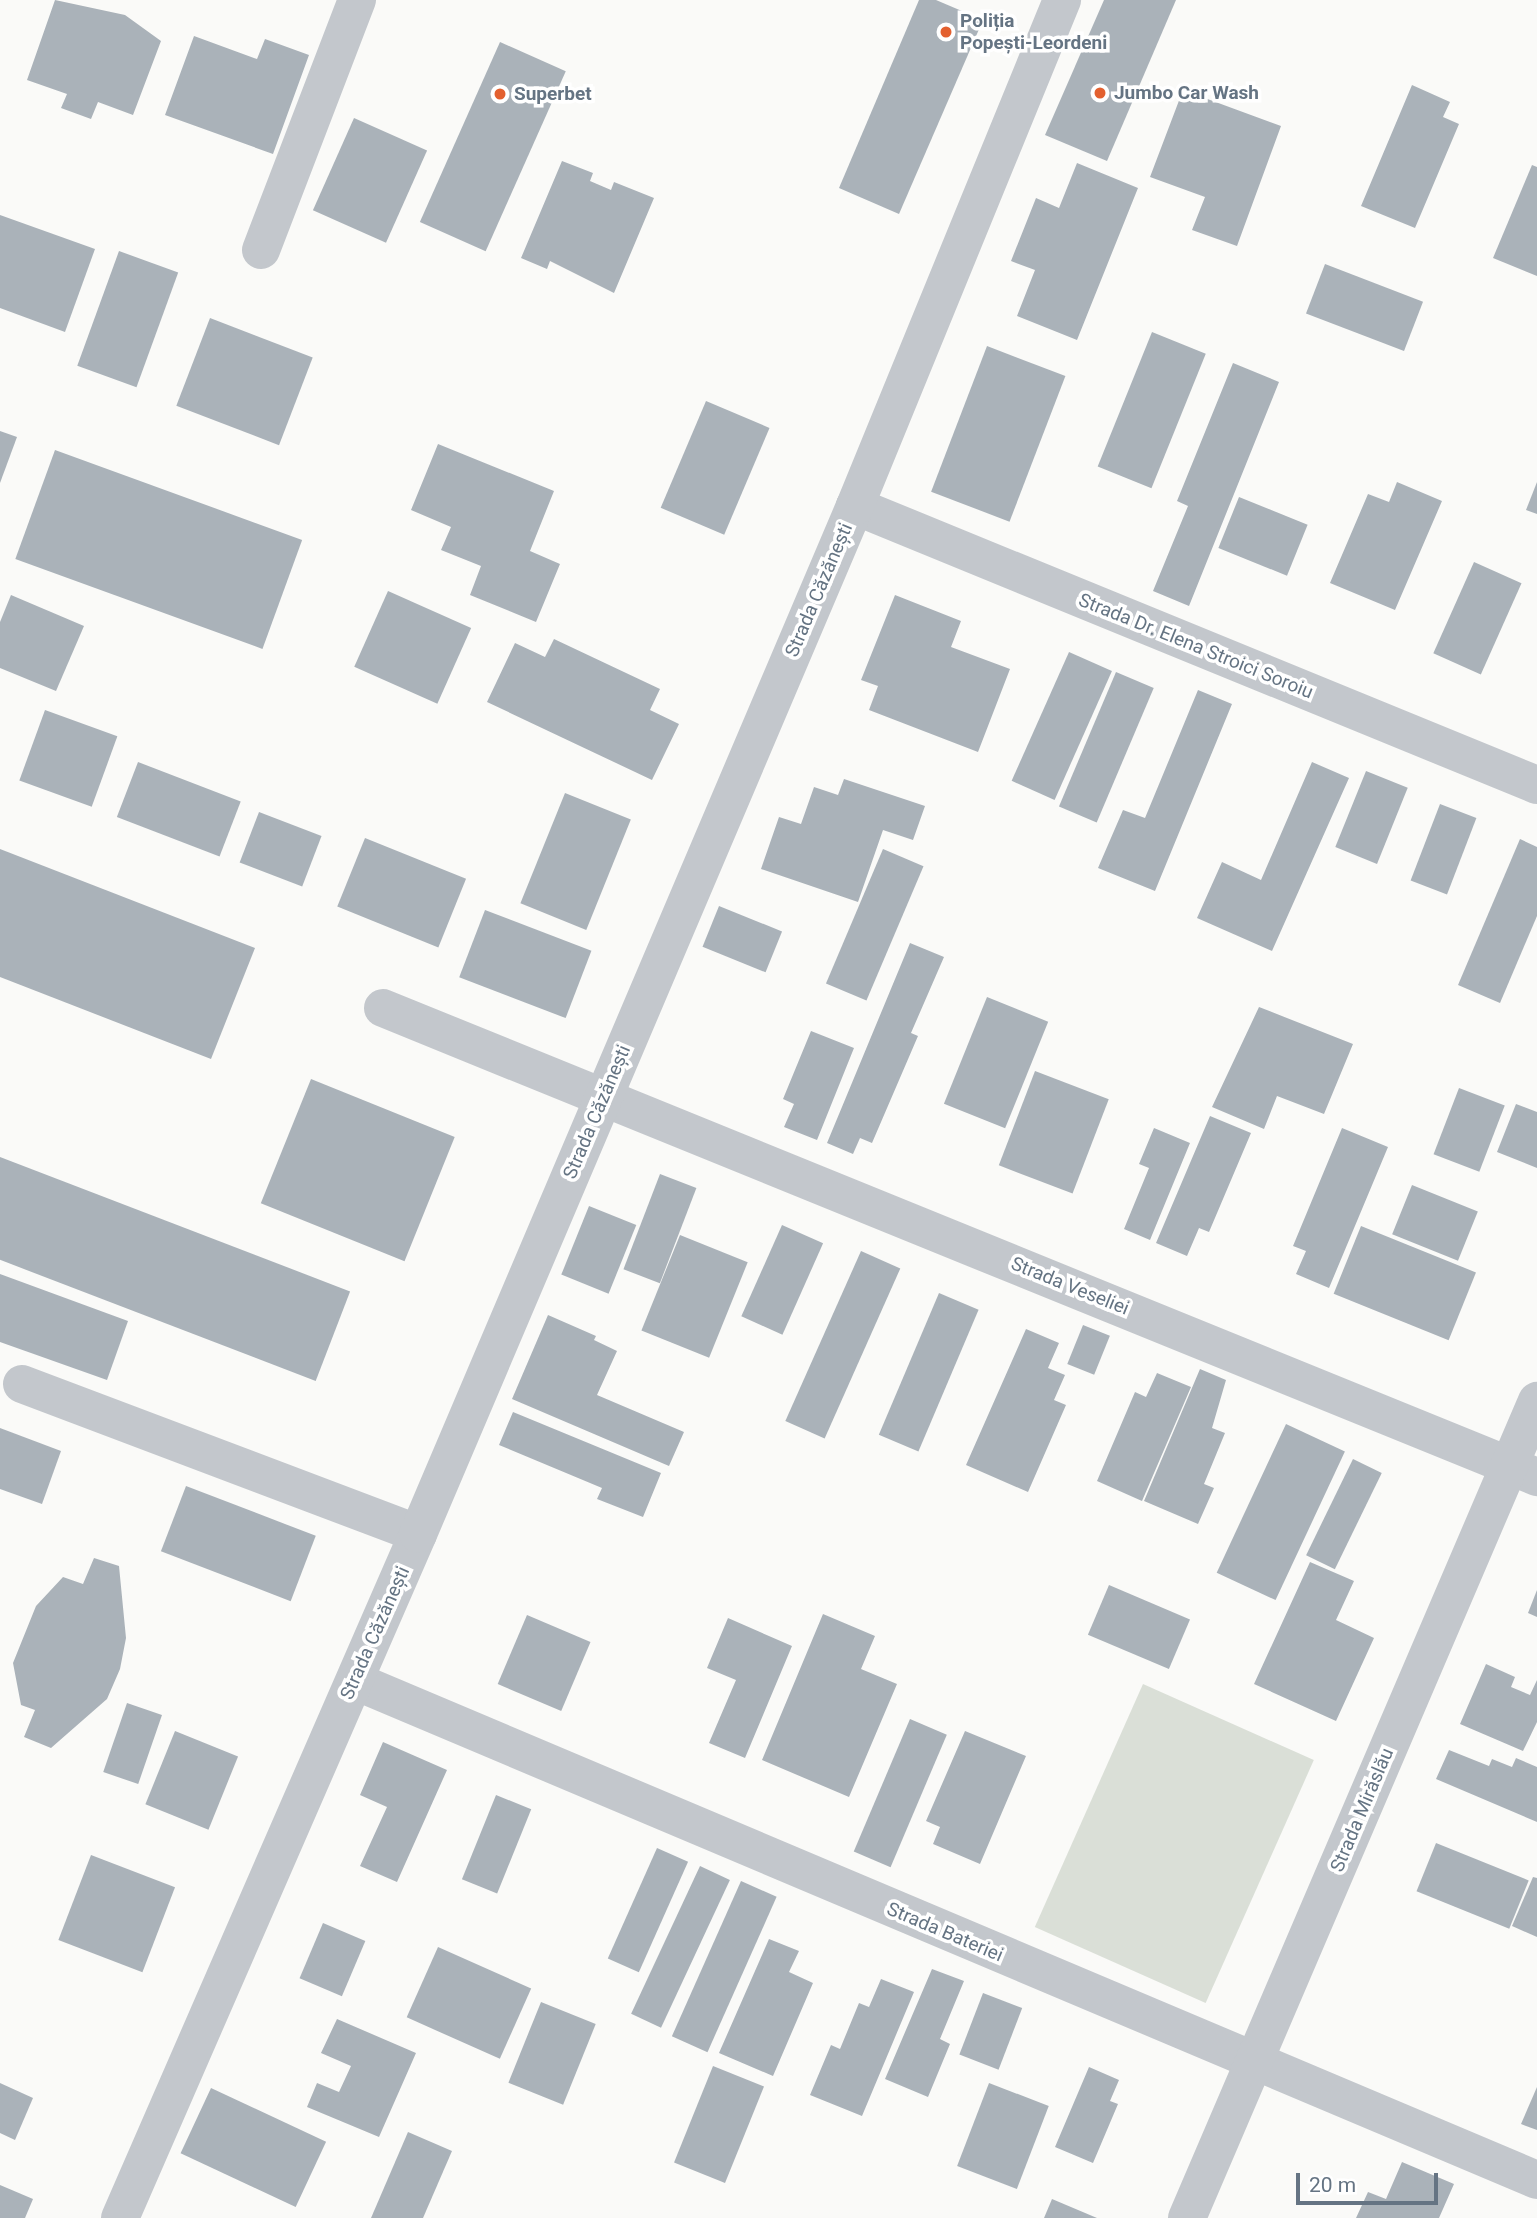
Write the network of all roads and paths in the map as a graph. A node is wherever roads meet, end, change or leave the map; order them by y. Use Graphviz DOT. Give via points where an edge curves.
graph roads {
  1 [pos="357,0"];
  2 [pos="1062,0"];
  3 [pos="261,250"];
  4 [pos="855,506"];
  5 [pos="1537,785"];
  6 [pos="383,1008"];
  7 [pos="604,1097"];
  8 [pos="23,1384"];
  9 [pos="1537,1401"];
  10 [pos="1524,1471"];
  11 [pos="418,1534"];
  12 [pos="355,1681"];
  13 [pos="1253,2062"];
  14 [pos="1537,2180"];
  15 [pos="120,2218"];
  16 [pos="1186,2218"];
  1 -- 3 [label="street"];
  2 -- 4 [label="street, Strada Căzănești"];
  4 -- 5 [label="street, Strada Dr. Elena Stroici Soroiu"];
  4 -- 7 [label="street, Strada Căzănești"];
  6 -- 7 [label="street, Strada Veseliei"];
  7 -- 10 [label="street, Strada Veseliei"];
  7 -- 11 [label="street, Strada Căzănești"];
  8 -- 11 [label="street"];
  9 -- 10 [label="street, Strada Mirăslău"];
  10 -- 13 [label="street, Strada Mirăslău"];
  11 -- 12 [label="street, Strada Căzănești"];
  12 -- 13 [label="street, Strada Bateriei"];
  12 -- 15 [label="street, Strada Căzănești"];
  13 -- 14 [label="street, Strada Bateriei"];
  13 -- 16 [label="street, Strada Mirăslău"];
}
